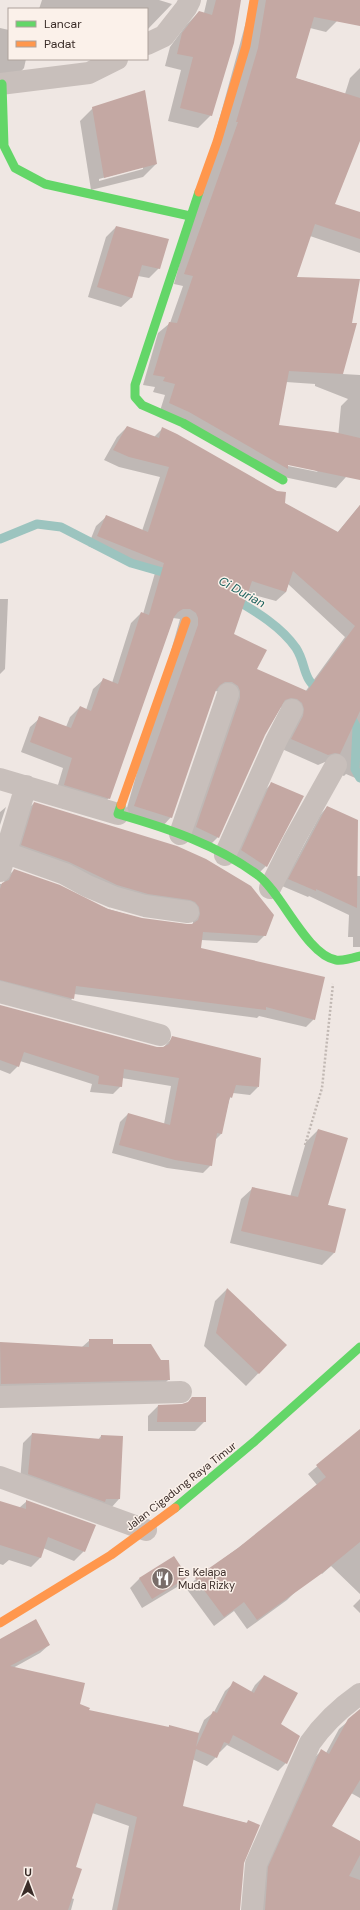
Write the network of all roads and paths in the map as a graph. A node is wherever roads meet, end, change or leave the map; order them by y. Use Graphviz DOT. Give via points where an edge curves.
graph roads {
  1 [pos="190,0"];
  2 [pos="254,0"];
  3 [pos="148,44"];
  4 [pos="115,60"];
  5 [pos="1,84"];
  6 [pos="190,216"];
  7 [pos="283,480"];
  8 [pos="186,621"];
  9 [pos="228,694"];
  10 [pos="292,710"];
  11 [pos="336,765"];
  12 [pos="0,779"];
  13 [pos="26,786"];
  14 [pos="118,814"];
  15 [pos="180,834"];
  16 [pos="225,855"];
  17 [pos="3,862"];
  18 [pos="270,888"];
  19 [pos="188,912"];
  20 [pos="360,956"];
  21 [pos="335,960"];
  22 [pos="0,992"];
  23 [pos="160,1035"];
  24 [pos="304,1145"];
  25 [pos="360,1347"];
  26 [pos="181,1392"];
  27 [pos="0,1397"];
  28 [pos="0,1477"];
  29 [pos="146,1530"];
  30 [pos="0,1623"];
  31 [pos="360,1694"];
  32 [pos="252,1910"];
  1 -- 3 [label="street" via="164,36"];
  2 -- 6 [label="street" via="246,46 218,142"];
  4 -- 5 [label="street" via="89,73"];
  5 -- 6 [label="street" via="4,146 15,168 45,184"];
  6 -- 7 [label="street" via="135,385 135,397 142,405 183,424"];
  8 -- 14 [label="street"];
  9 -- 15 [label="street"];
  10 -- 16 [label="street"];
  11 -- 18 [label="street"];
  12 -- 13 [label="street"];
  13 -- 14 [label="street"];
  13 -- 17 [label="street"];
  14 -- 15 [label="street"];
  15 -- 16 [label="street"];
  16 -- 18 [label="street" via="260,878"];
  17 -- 19 [label="street" via="65,874 113,897 145,906"];
  18 -- 21 [label="street" via="299,929 325,956"];
  20 -- 21 [label="street"];
  21 -- 24 [label="path" via="322,1088"];
  22 -- 23 [label="street"];
  25 -- 29 [label="street, Jalan Cigadung Raya Timur" via="241,1454"];
  26 -- 27 [label="street"];
  28 -- 29 [label="street"];
  29 -- 30 [label="street, Jalan Cigadung Raya Timur" via="98,1563"];
  31 -- 32 [label="street" via="338,1710 320,1728 310,1743 256,1864"];
}
